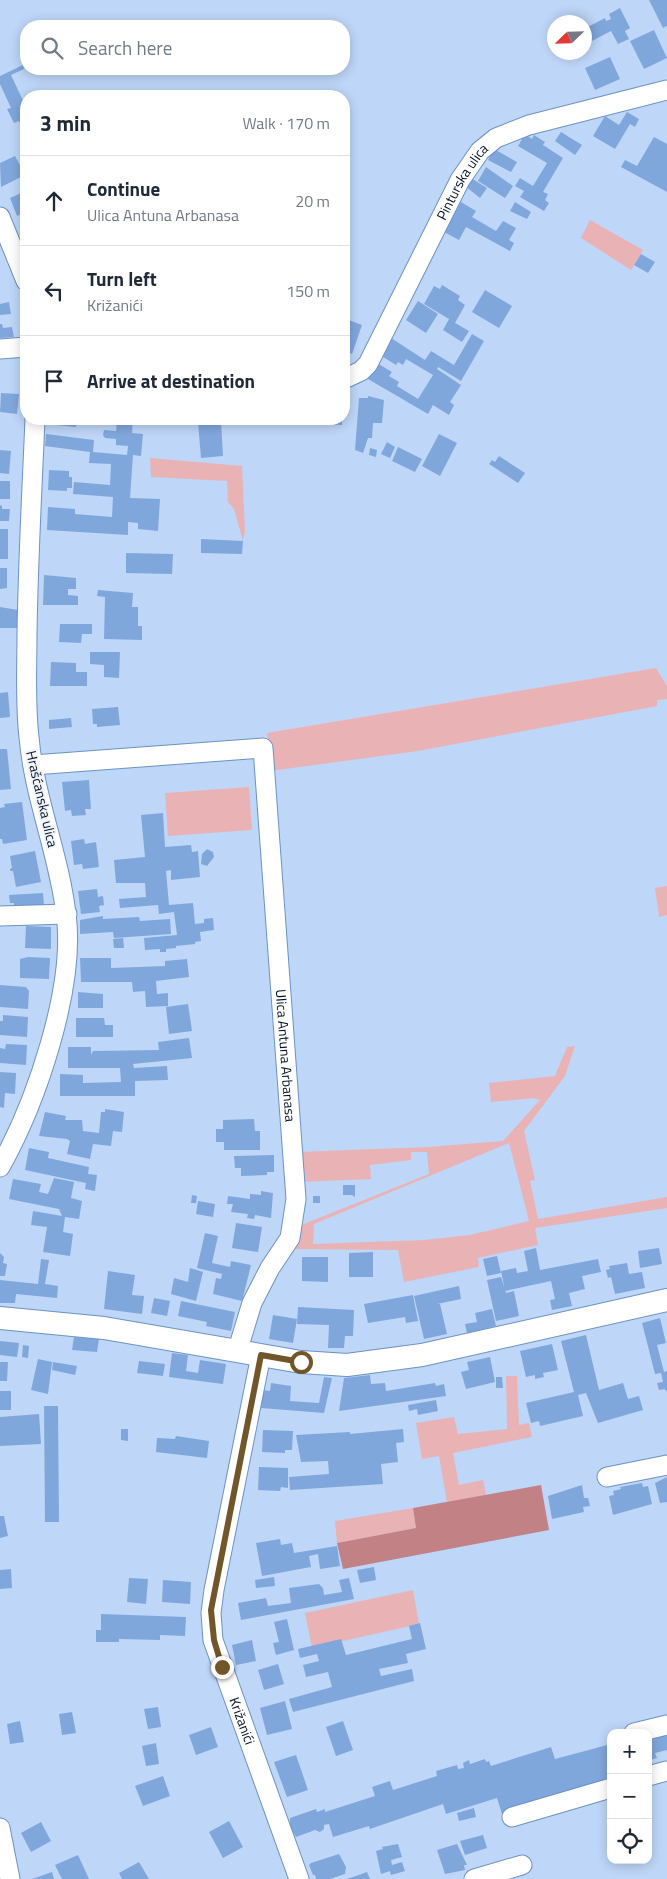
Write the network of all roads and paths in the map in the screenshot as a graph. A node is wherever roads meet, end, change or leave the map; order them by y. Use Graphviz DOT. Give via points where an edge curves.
graph roads {
  1 [pos="667,90"];
  2 [pos="0,217"];
  3 [pos="20,265"];
  4 [pos="20,347"];
  5 [pos="0,349"];
  6 [pos="350,376"];
  7 [pos="35,425"];
  8 [pos="34,765"];
  9 [pos="67,914"];
  10 [pos="0,916"];
  11 [pos="0,1167"];
  12 [pos="667,1300"];
  13 [pos="0,1318"];
  14 [pos="238,1350"];
  15 [pos="261,1355"];
  16 [pos="667,1465"];
  17 [pos="607,1477"];
  18 [pos="667,1724"];
  19 [pos="649,1729"];
  20 [pos="667,1771"];
  21 [pos="652,1775"];
  22 [pos="607,1789"];
  23 [pos="512,1817"];
  24 [pos="0,1828"];
  25 [pos="522,1865"];
  26 [pos="10,1879"];
  27 [pos="299,1879"];
  28 [pos="474,1879"];
  1 -- 6 [label="street, Pinturska ulica" via="529,125 496,138 480,151 460,180 368,364"];
  2 -- 3 [label="street"];
  4 -- 5 [label="street"];
  7 -- 8 [label="street, Hrašćanska ulica" via="27,651 28,737"];
  8 -- 9 [label="street, Hrašćanska ulica"];
  8 -- 14 [label="street, Ulica Antuna Arbanasa" via="263,748 296,1200 290,1238 252,1303"];
  9 -- 10 [label="street"];
  9 -- 11 [label="street, Hrašćanska ulica" via="64,974 49,1044 32,1102"];
  12 -- 15 [label="main road" via="393,1360 326,1365"];
  13 -- 14 [label="main road" via="104,1328"];
  14 -- 15 [label="main road"];
  15 -- 27 [label="street, Križanići" via="214,1590 211,1624 222,1667"];
  16 -- 17 [label="street"];
  18 -- 19 [label="street"];
  20 -- 21 [label="street"];
  22 -- 23 [label="street"];
  24 -- 26 [label="street"];
  25 -- 28 [label="street"];
}
